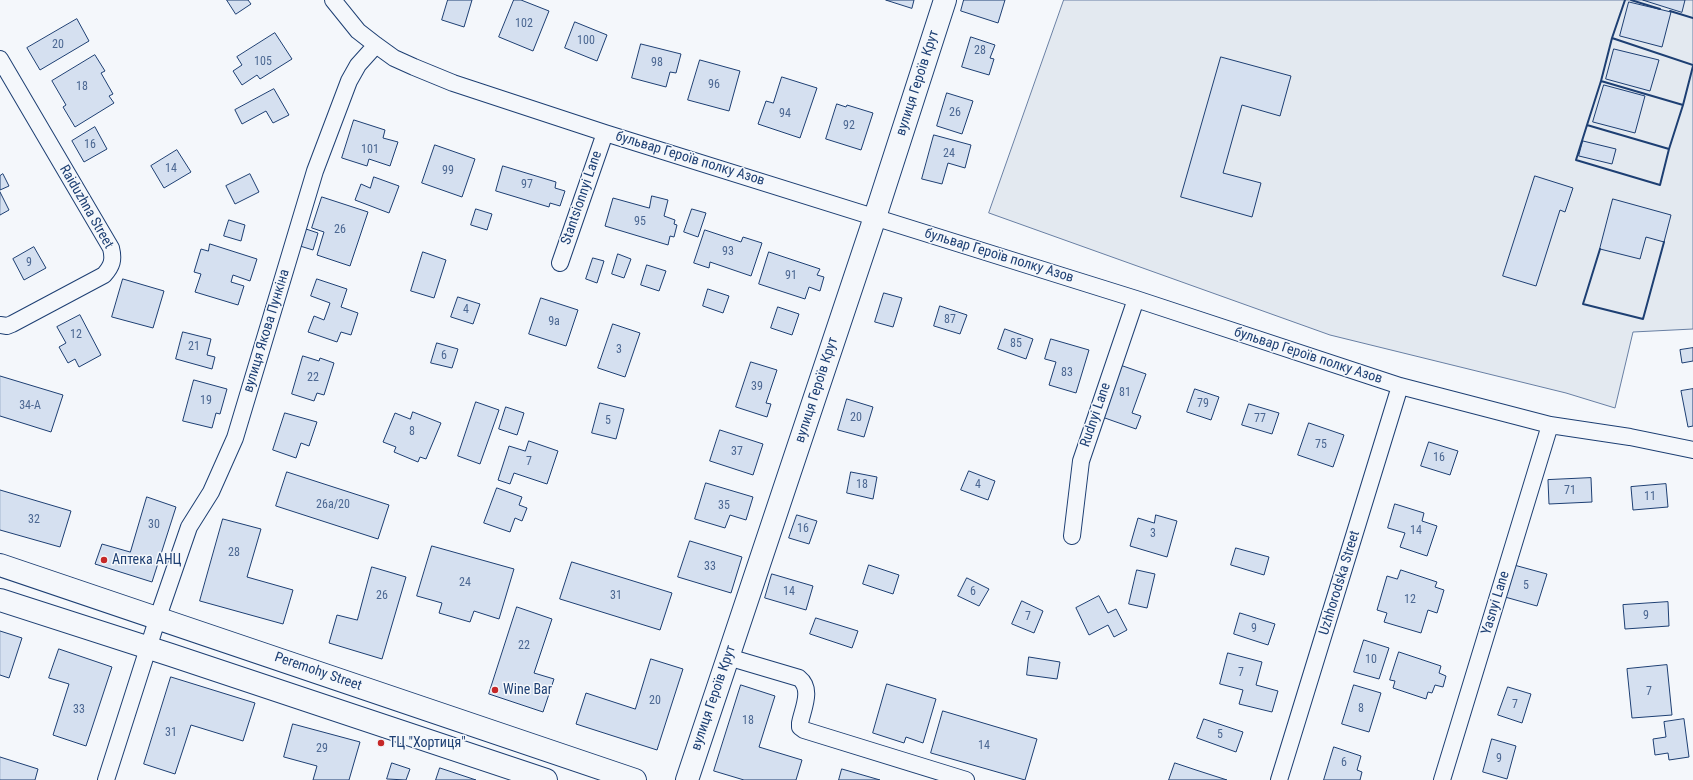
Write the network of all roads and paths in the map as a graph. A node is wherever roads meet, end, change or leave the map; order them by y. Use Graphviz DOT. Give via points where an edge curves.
graph roads {
  1 [pos="334,0"];
  2 [pos="945,0"];
  3 [pos="376,45"];
  4 [pos="0,59"];
  5 [pos="605,133"];
  6 [pos="875,217"];
  7 [pos="560,263"];
  8 [pos="1136,299"];
  9 [pos="0,325"];
  10 [pos="1400,386"];
  11 [pos="1550,426"];
  12 [pos="1693,450"];
  13 [pos="1072,536"];
  14 [pos="0,564"];
  15 [pos="0,600"];
  16 [pos="158,617"];
  17 [pos="148,648"];
  18 [pos="728,657"];
  19 [pos="106,780"];
  20 [pos="546,780"];
  21 [pos="635,780"];
  22 [pos="687,780"];
  23 [pos="966,780"];
  24 [pos="1279,780"];
  25 [pos="1442,780"];
  1 -- 3 [label="street, бульвар Героїв полку Азов" via="358,31"];
  2 -- 6 [label="main road, вулиця Героїв Крут"];
  3 -- 5 [label="street, бульвар Героїв полку Азов" via="414,68 453,83"];
  3 -- 16 [label="street, вулиця Якова Пункіна" via="358,66 346,89 315,171 235,438 210,492 189,527"];
  4 -- 9 [label="street, Raiduzhna Street" via="113,255 113,262 104,275 12,324"];
  5 -- 6 [label="street, бульвар Героїв полку Азов"];
  5 -- 7 [label="street, Stantsionnyi Lane"];
  6 -- 8 [label="street, бульвар Героїв полку Азов"];
  6 -- 18 [label="main road, вулиця Героїв Крут"];
  8 -- 10 [label="street, бульвар Героїв полку Азов"];
  8 -- 13 [label="street, Rudnyi Lane" via="1081,461"];
  10 -- 11 [label="street, бульвар Героїв полку Азов"];
  10 -- 24 [label="street, Uzhhorodska Street"];
  11 -- 12 [label="street, бульвар Героїв полку Азов" via="1630,437"];
  11 -- 25 [label="street, Yasnyi Lane"];
  14 -- 16 [label="main road, Peremohy Street"];
  15 -- 17 [label="main road"];
  16 -- 17 [label="street, вулиця Якова Пункіна"];
  16 -- 21 [label="main road, Peremohy Street"];
  17 -- 19 [label="street"];
  17 -- 20 [label="main road"];
  18 -- 22 [label="main road, вулиця Героїв Крут"];
  18 -- 23 [label="street" via="799,678 808,690 800,723 804,730"];
}
